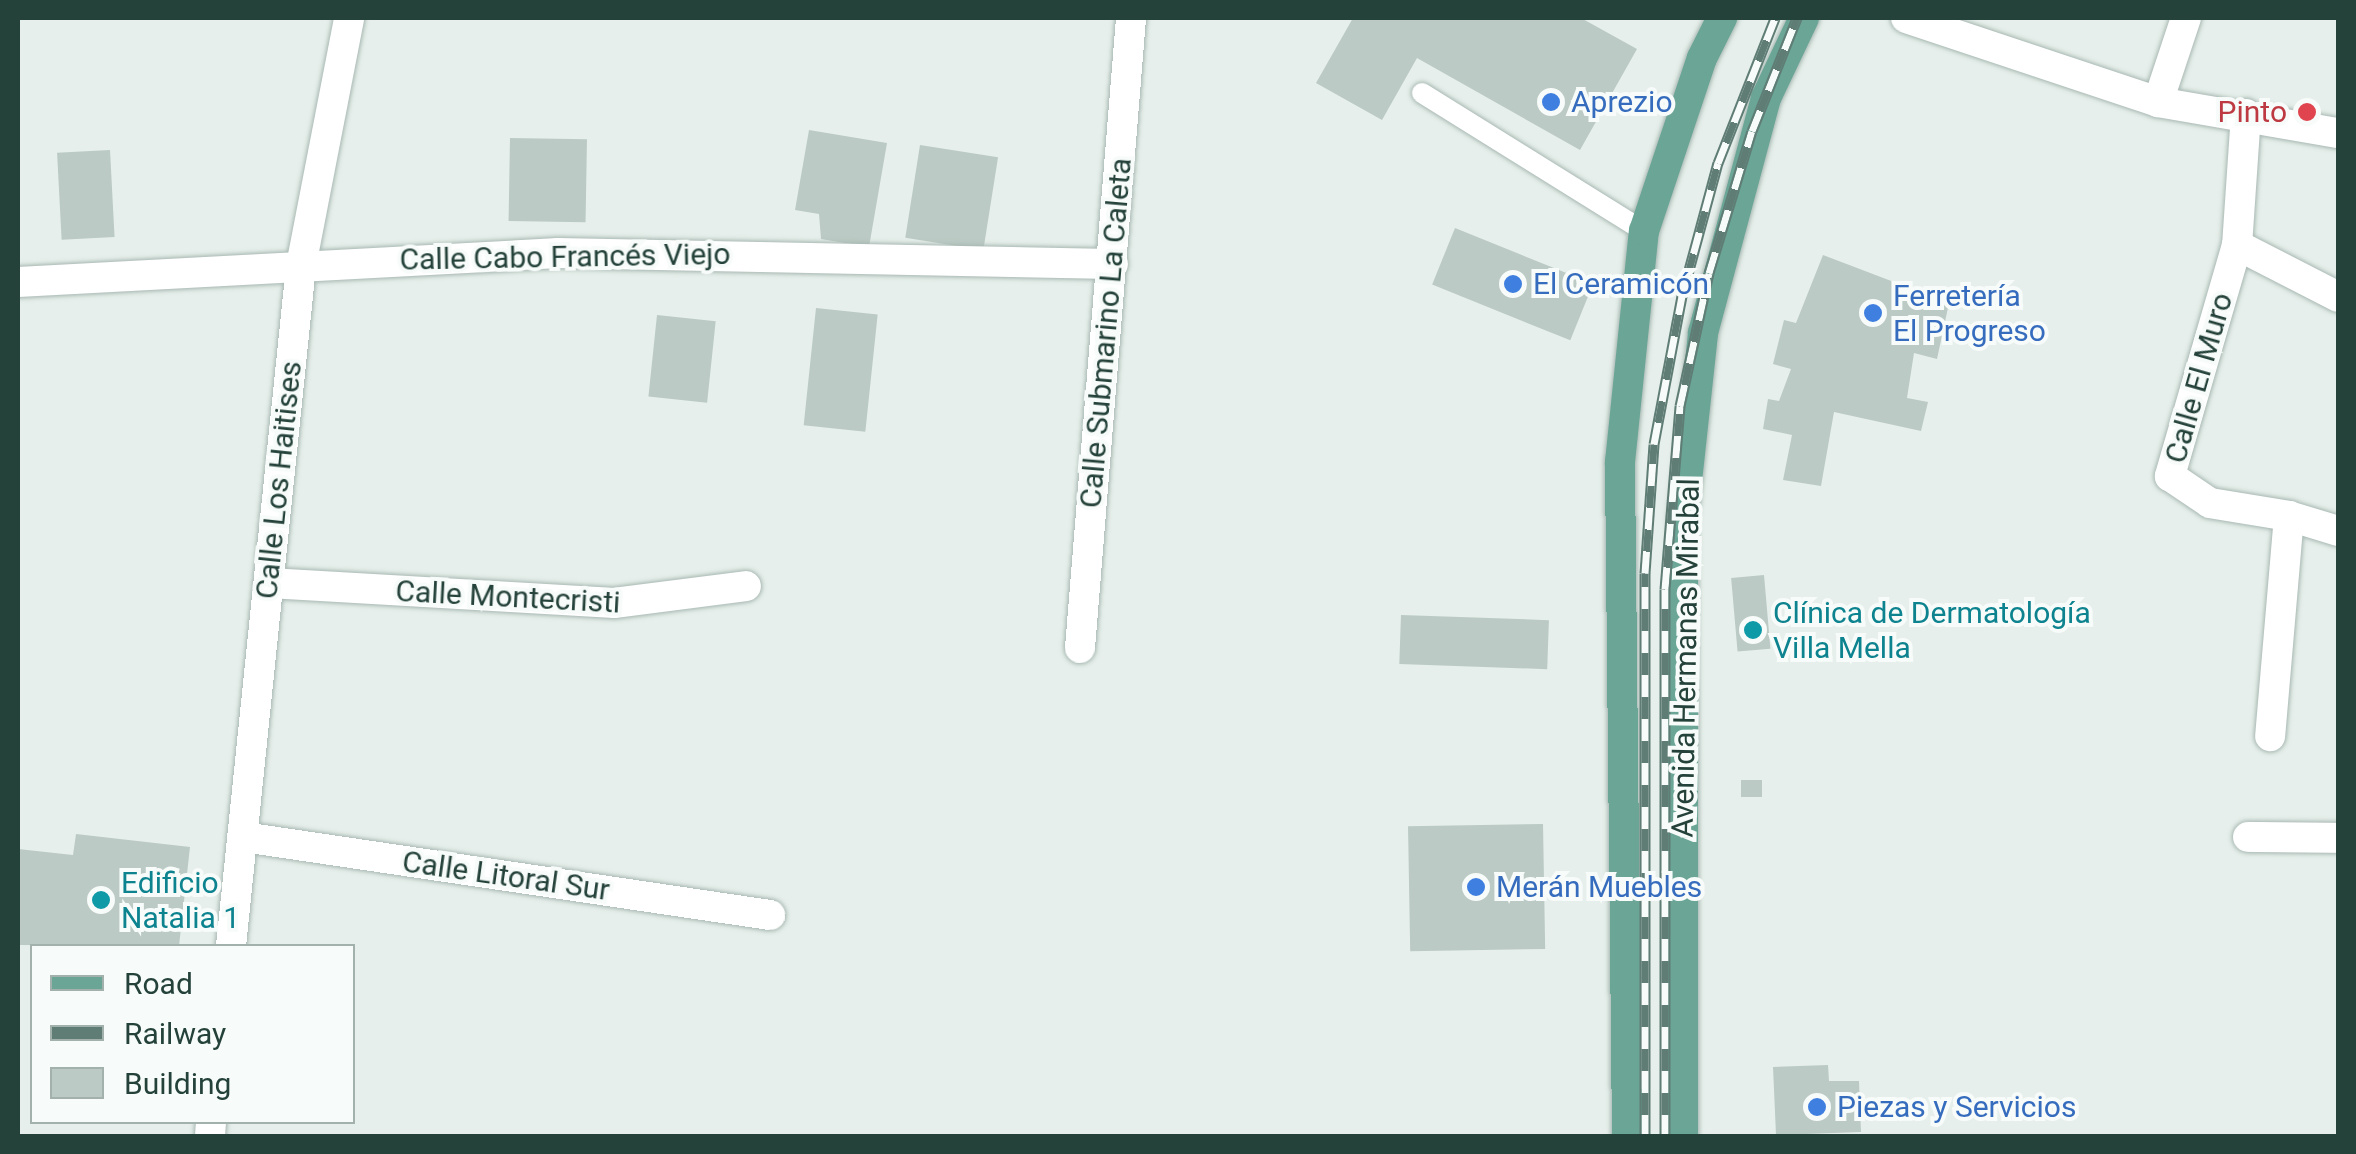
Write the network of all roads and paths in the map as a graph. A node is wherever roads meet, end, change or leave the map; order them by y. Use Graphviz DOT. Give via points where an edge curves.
graph roads {
  1 [pos="348,18"];
  2 [pos="1130,18"];
  3 [pos="1722,18"];
  4 [pos="1804,18"];
  5 [pos="1906,18"];
  6 [pos="2186,18"];
  7 [pos="1422,94"];
  8 [pos="2158,102"];
  9 [pos="2246,114"];
  10 [pos="2338,134"];
  11 [pos="1644,231"];
  12 [pos="2237,245"];
  13 [pos="1113,264"];
  14 [pos="300,266"];
  15 [pos="18,282"];
  16 [pos="2338,296"];
  17 [pos="2288,516"];
  18 [pos="2338,531"];
  19 [pos="269,583"];
  20 [pos="746,586"];
  21 [pos="1080,648"];
  22 [pos="2270,736"];
  23 [pos="243,837"];
  24 [pos="2248,837"];
  25 [pos="2338,838"];
  26 [pos="770,915"];
  27 [pos="231,944"];
  28 [pos="1627,1136"];
  29 [pos="1684,1136"];
  1 -- 14 [label="street, Calle Los Haitises"];
  2 -- 13 [label="street, Calle Submarino La Caleta"];
  3 -- 11 [label="main road, Avenida Hermanas Mirabal" via="1702,58"];
  4 -- 29 [label="main road, Avenida Hermanas Mirabal" via="1766,98 1703,333 1683,518"];
  5 -- 8 [label="street"];
  6 -- 8 [label="street"];
  7 -- 11 [label="lane"];
  8 -- 9 [label="street"];
  9 -- 10 [label="street"];
  9 -- 12 [label="street, Calle El Muro"];
  11 -- 28 [label="main road, Avenida Hermanas Mirabal" via="1620,462"];
  12 -- 16 [label="street"];
  12 -- 17 [label="street, Calle El Muro" via="2170,476 2210,502"];
  13 -- 14 [label="street, Calle Cabo Francés Viejo" via="558,253"];
  13 -- 21 [label="street, Calle Submarino La Caleta"];
  14 -- 15 [label="street, Calle Cabo Francés Viejo"];
  14 -- 19 [label="street, Calle Los Haitises"];
  17 -- 18 [label="street"];
  17 -- 22 [label="street"];
  19 -- 20 [label="street, Calle Montecristi" via="614,604"];
  19 -- 23 [label="street, Calle Los Haitises"];
  23 -- 26 [label="street, Calle Litoral Sur"];
  23 -- 27 [label="street, Calle Los Haitises"];
  24 -- 25 [label="street"];
}
